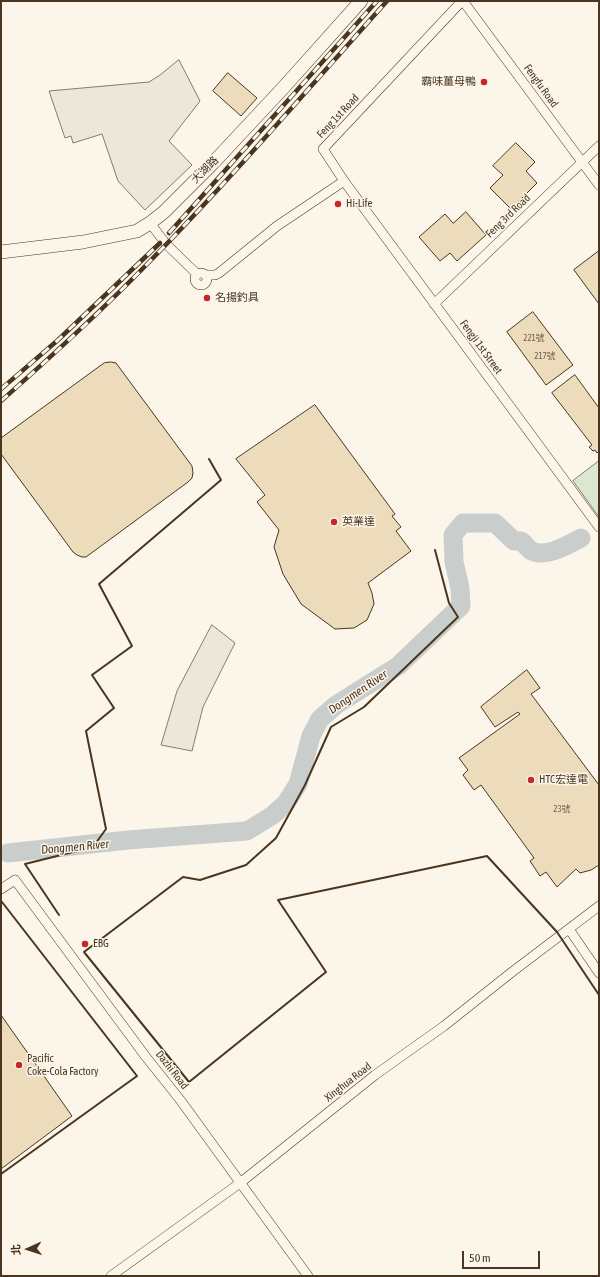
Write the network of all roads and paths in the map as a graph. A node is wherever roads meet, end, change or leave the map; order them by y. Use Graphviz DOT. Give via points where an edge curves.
graph roads {
  1 [pos="361,1"];
  2 [pos="463,1"];
  3 [pos="599,146"];
  4 [pos="582,162"];
  5 [pos="344,181"];
  6 [pos="599,185"];
  7 [pos="150,223"];
  8 [pos="1,252"];
  9 [pos="434,304"];
  10 [pos="599,527"];
  11 [pos="1,889"];
  12 [pos="599,906"];
  13 [pos="569,929"];
  14 [pos="599,973"];
  15 [pos="240,1183"];
  16 [pos="111,1276"];
  17 [pos="308,1276"];
  1 -- 7 [label="street, 大湖路" via="223,152"];
  2 -- 4 [label="street, Fengfu Road"];
  2 -- 5 [label="street, Feng 1st Road" via="323,149"];
  3 -- 4 [label="street, Feng 3rd Road"];
  4 -- 6 [label="street, Fengfu Road"];
  4 -- 9 [label="street, Feng 3rd Road"];
  5 -- 7 [label="street" via="277,226 215,275 201,275 166,244"];
  5 -- 9 [label="street, Fengji 1st Street"];
  7 -- 8 [label="street, 大湖路" via="137,231 83,242"];
  9 -- 10 [label="street, Fengji 1st Street"];
  11 -- 15 [label="street, Dazhi Road" via="15,880"];
  12 -- 13 [label="street, Xinghua Road"];
  13 -- 14 [label="street"];
  13 -- 15 [label="street, Xinghua Road" via="444,1026 375,1075"];
  15 -- 16 [label="street, Xinghua Road"];
  15 -- 17 [label="street, Dazhi Road"];
}
